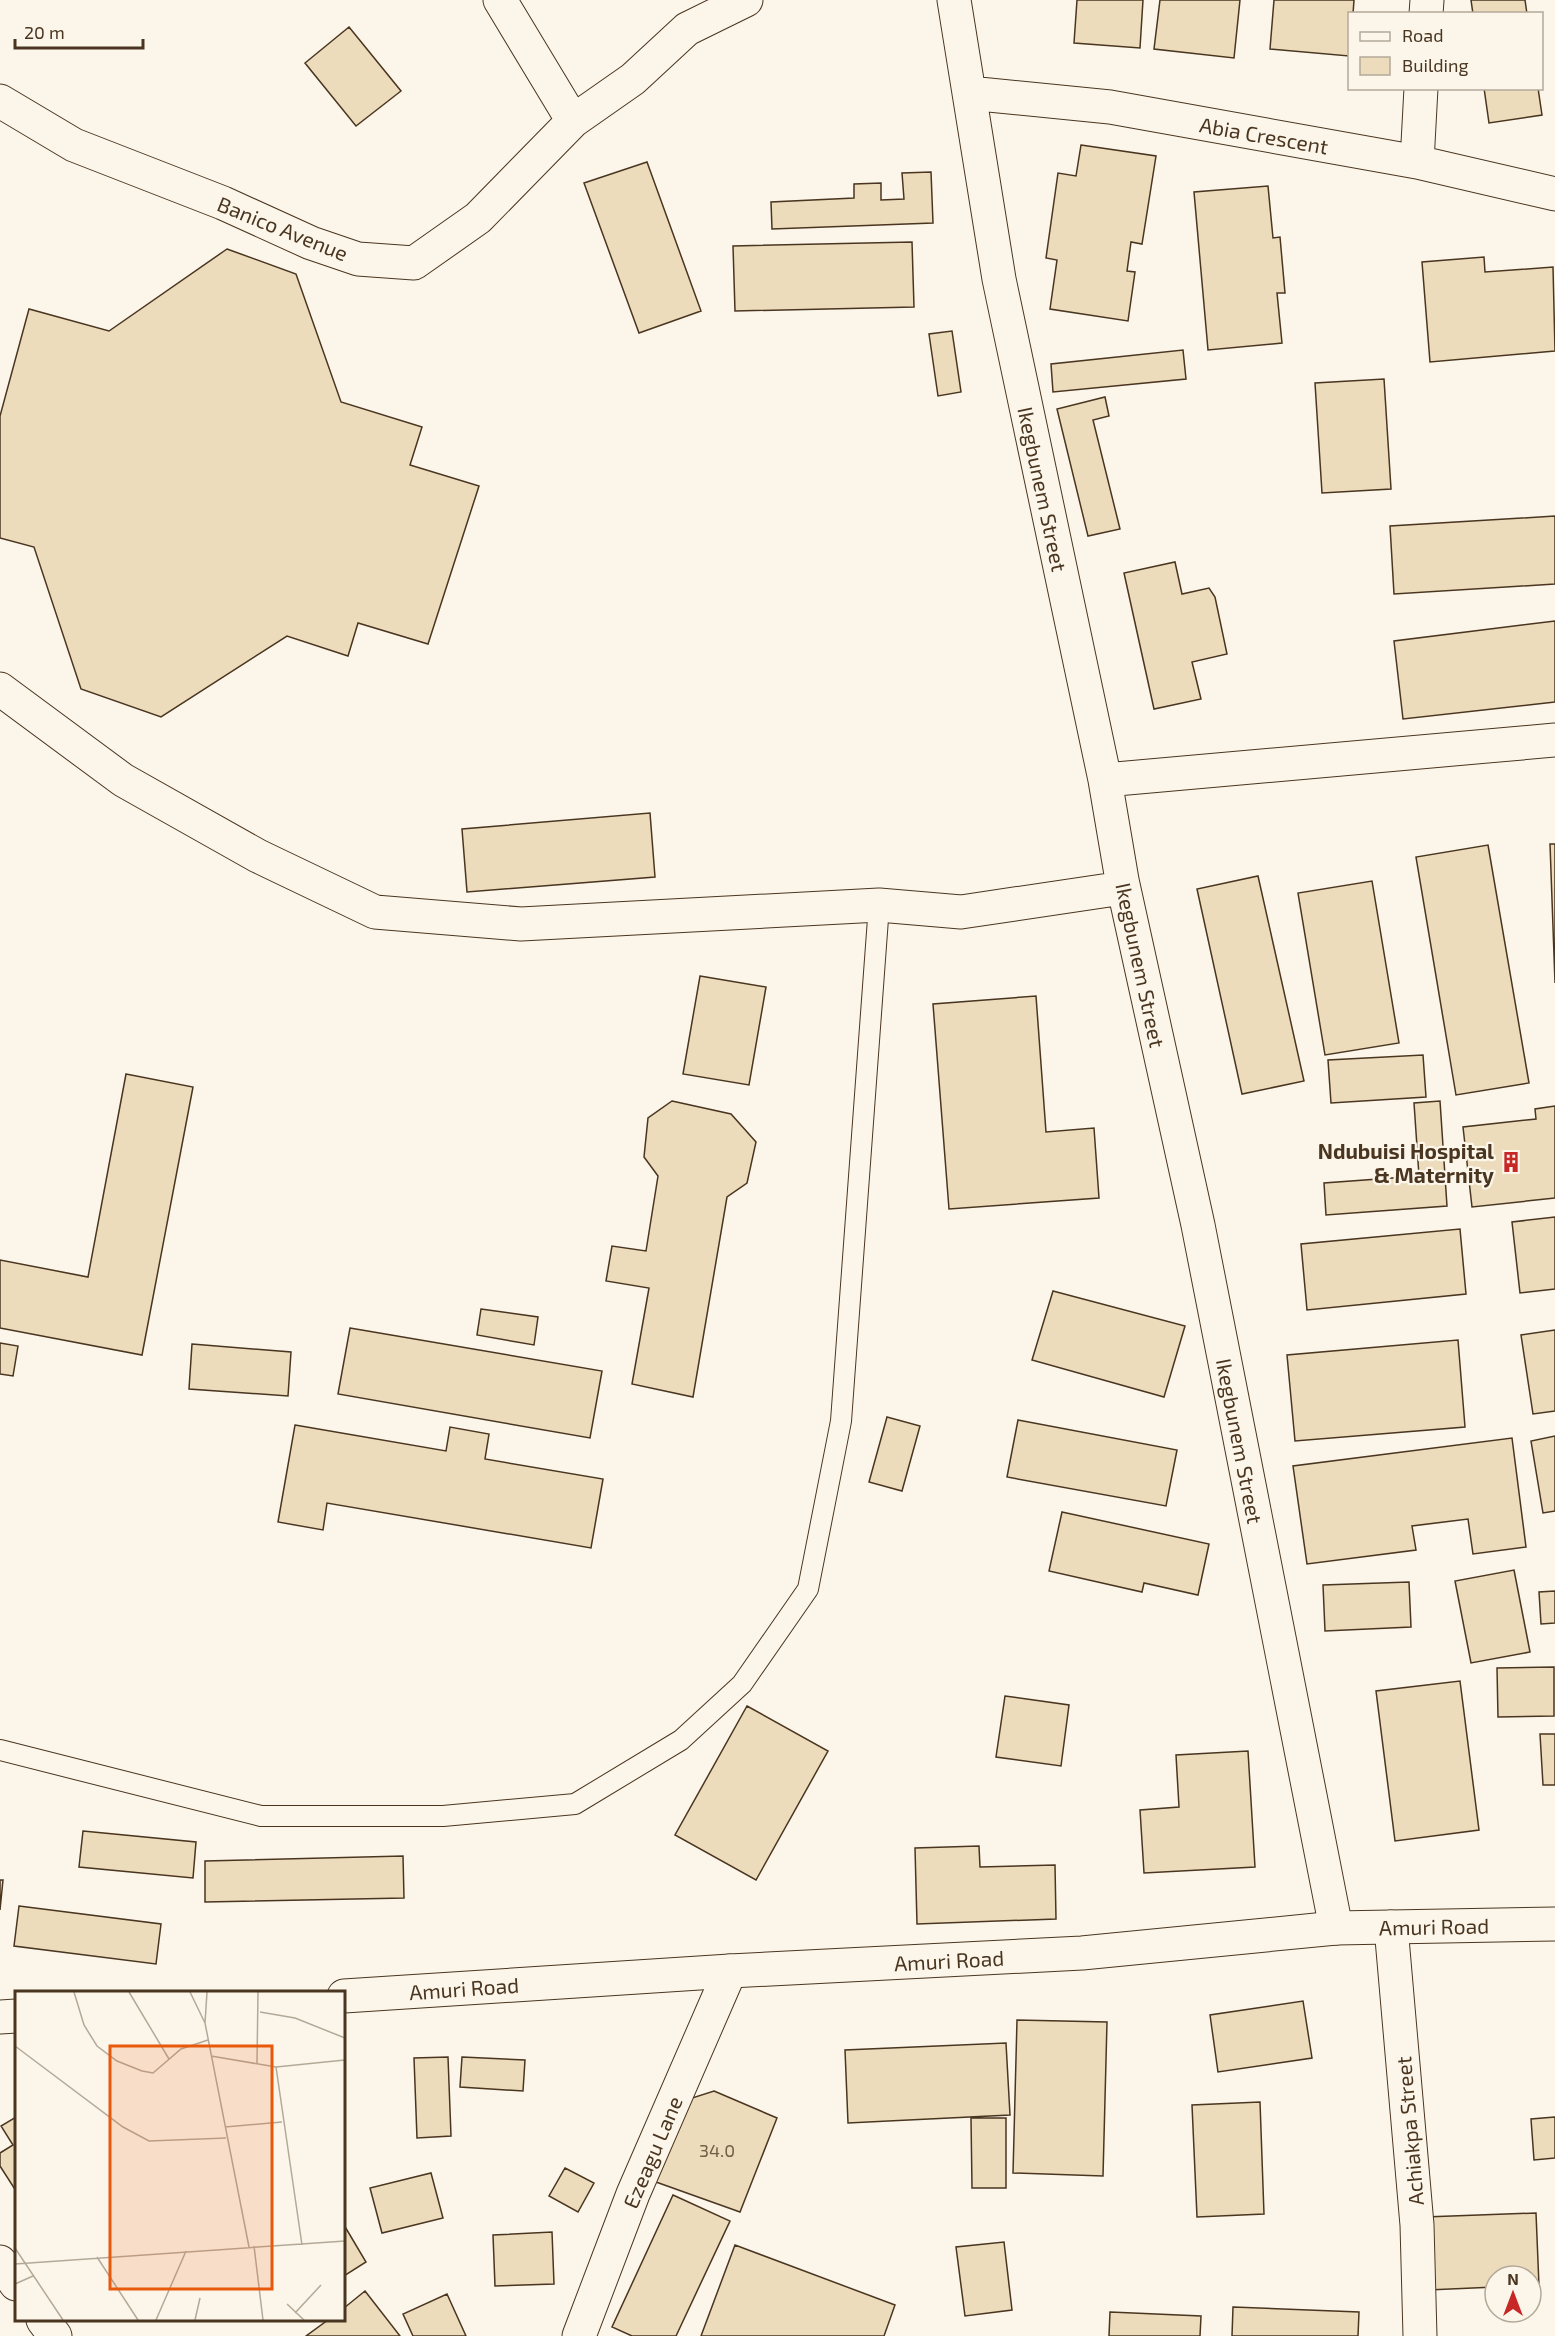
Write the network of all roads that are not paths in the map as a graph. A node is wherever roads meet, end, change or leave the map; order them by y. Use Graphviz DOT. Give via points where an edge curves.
graph roads {
  1 [pos="500,0"];
  2 [pos="746,0"];
  3 [pos="954,0"];
  4 [pos="1422,90"];
  5 [pos="969,93"];
  6 [pos="0,101"];
  7 [pos="573,121"];
  8 [pos="1417,162"];
  9 [pos="1555,194"];
  10 [pos="0,689"];
  11 [pos="1555,740"];
  12 [pos="1105,780"];
  13 [pos="1122,880"];
  14 [pos="879,905"];
  15 [pos="0,1750"];
  16 [pos="1555,1924"];
  17 [pos="1391,1927"];
  18 [pos="1336,1928"];
  19 [pos="730,1971"];
  20 [pos="345,1996"];
  21 [pos="15,2016"];
  22 [pos="0,2018"];
  23 [pos="0,2262"];
  24 [pos="15,2283"];
  25 [pos="44,2321"];
  26 [pos="55,2336"];
  27 [pos="579,2336"];
  28 [pos="1420,2336"];
  1 -- 7 [label="street"];
  2 -- 7 [label="street, Banico Avenue" via="687,29 633,79"];
  3 -- 5 [label="street, Ikegbunem Street"];
  4 -- 8 [label="street"];
  5 -- 8 [label="street, Abia Crescent" via="1110,108"];
  5 -- 12 [label="street, Ikegbunem Street" via="999,279"];
  6 -- 7 [label="street, Banico Avenue" via="74,145 223,203 311,243 358,259 414,262 478,218"];
  8 -- 9 [label="street, Abia Crescent"];
  10 -- 14 [label="street" via="123,780 258,856 375,912 521,924"];
  11 -- 12 [label="street"];
  12 -- 13 [label="street, Ikegbunem Street"];
  13 -- 14 [label="street" via="1116,889 961,912"];
  13 -- 18 [label="street, Ikegbunem Street" via="1198,1225"];
  14 -- 15 [label="lane" via="841,1421 808,1589 742,1684 681,1740 575,1804 443,1816 261,1816"];
  16 -- 17 [label="street, Amuri Road"];
  17 -- 18 [label="street, Amuri Road"];
  17 -- 28 [label="street, Achiakpa Street" via="1417,2225"];
  18 -- 19 [label="street, Amuri Road" via="1082,1953"];
  19 -- 20 [label="street, Amuri Road"];
  19 -- 27 [label="street, Ezeagu Lane" via="633,2194"];
  21 -- 22 [label="street"];
  23 -- 24 [label="street"];
  25 -- 26 [label="street"];
}
